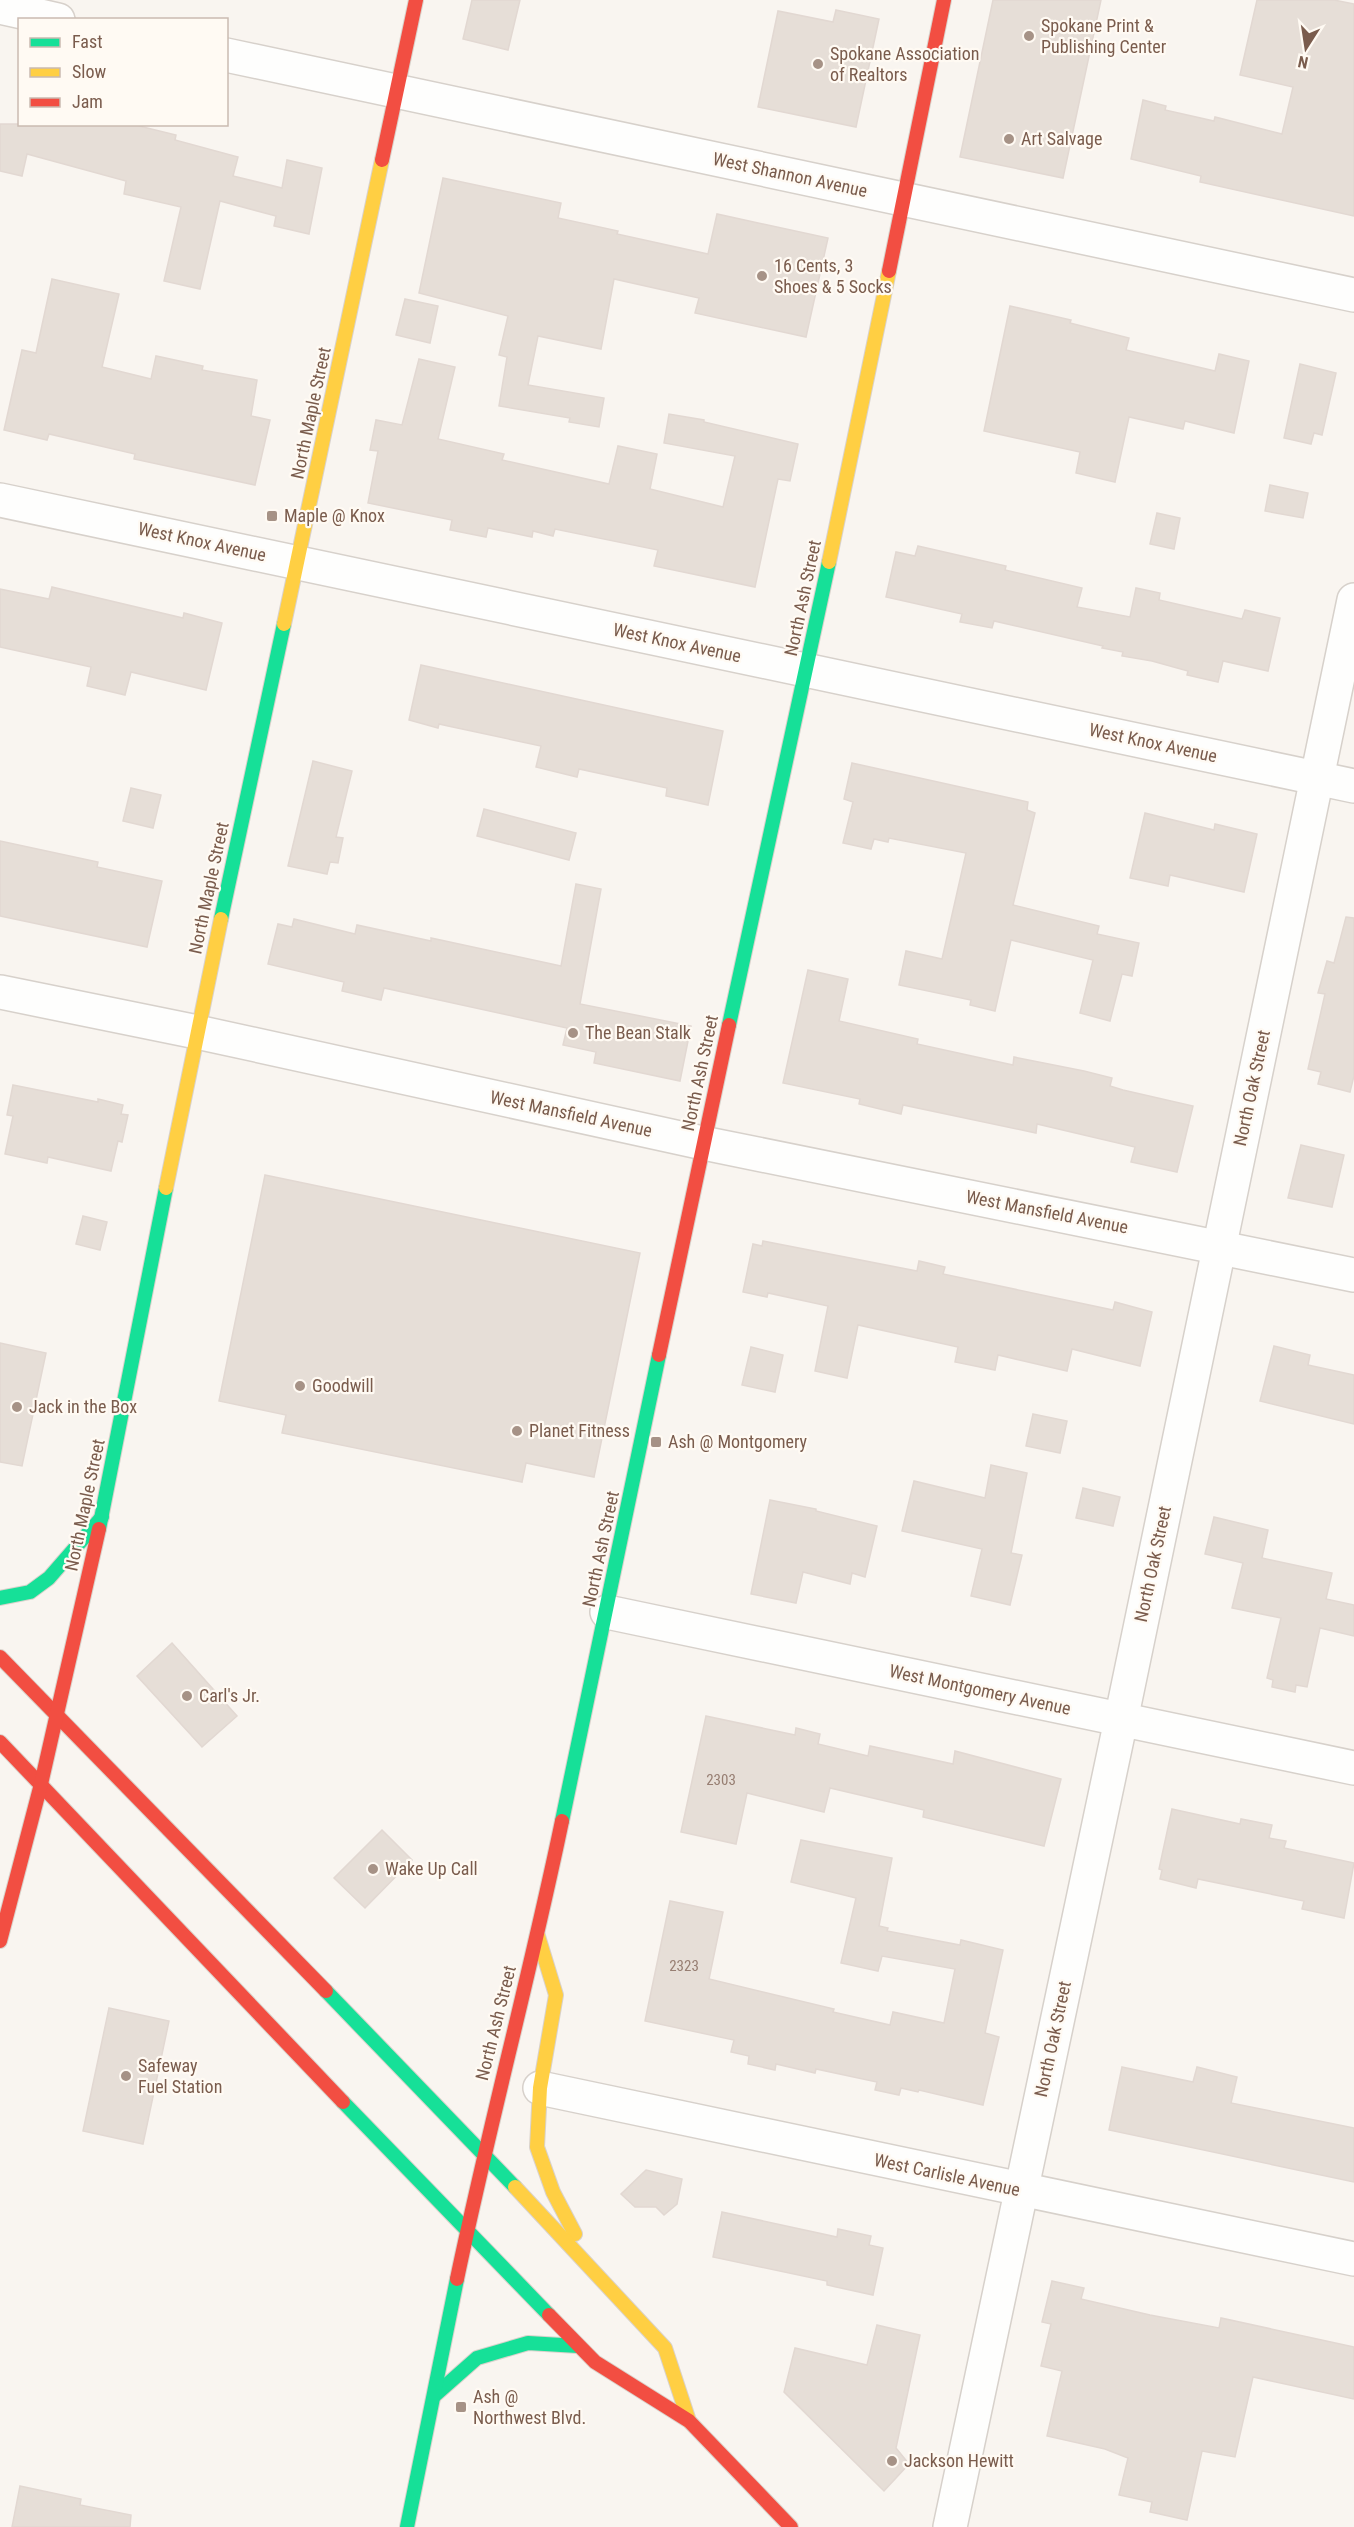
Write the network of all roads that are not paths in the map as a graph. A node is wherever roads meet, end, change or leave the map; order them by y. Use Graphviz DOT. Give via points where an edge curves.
graph roads {
  1 [pos="416,0"];
  2 [pos="944,0"];
  3 [pos="0,7"];
  4 [pos="49,18"];
  5 [pos="228,55"];
  6 [pos="398,92"];
  7 [pos="904,199"];
  8 [pos="1354,295"];
  9 [pos="0,500"];
  10 [pos="298,562"];
  11 [pos="1354,600"];
  12 [pos="807,670"];
  13 [pos="1318,778"];
  14 [pos="1354,786"];
  15 [pos="0,992"];
  16 [pos="197,1032"];
  17 [pos="703,1143"];
  18 [pos="1219,1247"];
  19 [pos="1354,1275"];
  20 [pos="102,1517"];
  21 [pos="0,1598"];
  22 [pos="607,1612"];
  23 [pos="0,1657"];
  24 [pos="57,1714"];
  25 [pos="1121,1720"];
  26 [pos="0,1742"];
  27 [pos="1354,1768"];
  28 [pos="41,1784"];
  29 [pos="538,1936"];
  30 [pos="0,1941"];
  31 [pos="540,2088"];
  32 [pos="483,2152"];
  33 [pos="1021,2190"];
  34 [pos="466,2231"];
  35 [pos="1354,2259"];
  36 [pos="593,2271"];
  37 [pos="578,2346"];
  38 [pos="434,2396"];
  39 [pos="689,2421"];
  40 [pos="408,2527"];
  41 [pos="791,2527"];
  42 [pos="950,2527"];
  1 -- 6 [label="main road, North Maple Street"];
  2 -- 7 [label="main road, North Ash Street"];
  3 -- 4 [label="street"];
  5 -- 6 [label="street, West Shannon Avenue"];
  6 -- 7 [label="street, West Shannon Avenue"];
  6 -- 10 [label="main road, North Maple Street"];
  7 -- 8 [label="street, West Shannon Avenue"];
  7 -- 12 [label="main road, North Ash Street"];
  9 -- 10 [label="street, West Knox Avenue"];
  10 -- 12 [label="street, West Knox Avenue"];
  10 -- 16 [label="main road, North Maple Street"];
  11 -- 13 [label="street, North Oak Street"];
  12 -- 13 [label="street, West Knox Avenue"];
  12 -- 17 [label="main road, North Ash Street"];
  13 -- 14 [label="street, West Knox Avenue"];
  13 -- 18 [label="street, North Oak Street"];
  15 -- 16 [label="street, West Mansfield Avenue"];
  16 -- 17 [label="street, West Mansfield Avenue"];
  16 -- 20 [label="main road, North Maple Street"];
  17 -- 18 [label="street, West Mansfield Avenue"];
  17 -- 22 [label="main road, North Ash Street"];
  18 -- 19 [label="street, West Mansfield Avenue"];
  18 -- 25 [label="street, North Oak Street"];
  20 -- 21 [label="main road" via="49,1578 30,1592"];
  20 -- 24 [label="main road, North Maple Street"];
  22 -- 25 [label="street, West Montgomery Avenue"];
  22 -- 29 [label="main road, North Ash Street"];
  23 -- 24 [label="main road"];
  24 -- 28 [label="main road, North Maple Street"];
  24 -- 32 [label="main road"];
  25 -- 27 [label="street, West Montgomery Avenue"];
  25 -- 33 [label="street, North Oak Street"];
  26 -- 28 [label="main road"];
  28 -- 30 [label="main road, North Maple Street"];
  28 -- 34 [label="main road"];
  29 -- 31 [label="main road" via="556,1995"];
  29 -- 32 [label="main road, North Ash Street"];
  31 -- 33 [label="street, West Carlisle Avenue"];
  31 -- 36 [label="main road" via="537,2147 553,2192"];
  32 -- 34 [label="main road, North Ash Street"];
  32 -- 36 [label="main road"];
  33 -- 35 [label="street, West Carlisle Avenue"];
  33 -- 42 [label="street, North Oak Street"];
  34 -- 37 [label="main road"];
  34 -- 38 [label="main road, North Ash Street"];
  36 -- 39 [label="main road" via="665,2348"];
  37 -- 38 [label="main road" via="528,2343 477,2358"];
  37 -- 39 [label="main road" via="595,2362"];
  38 -- 40 [label="main road, North Ash Street"];
  39 -- 41 [label="main road"];
}
